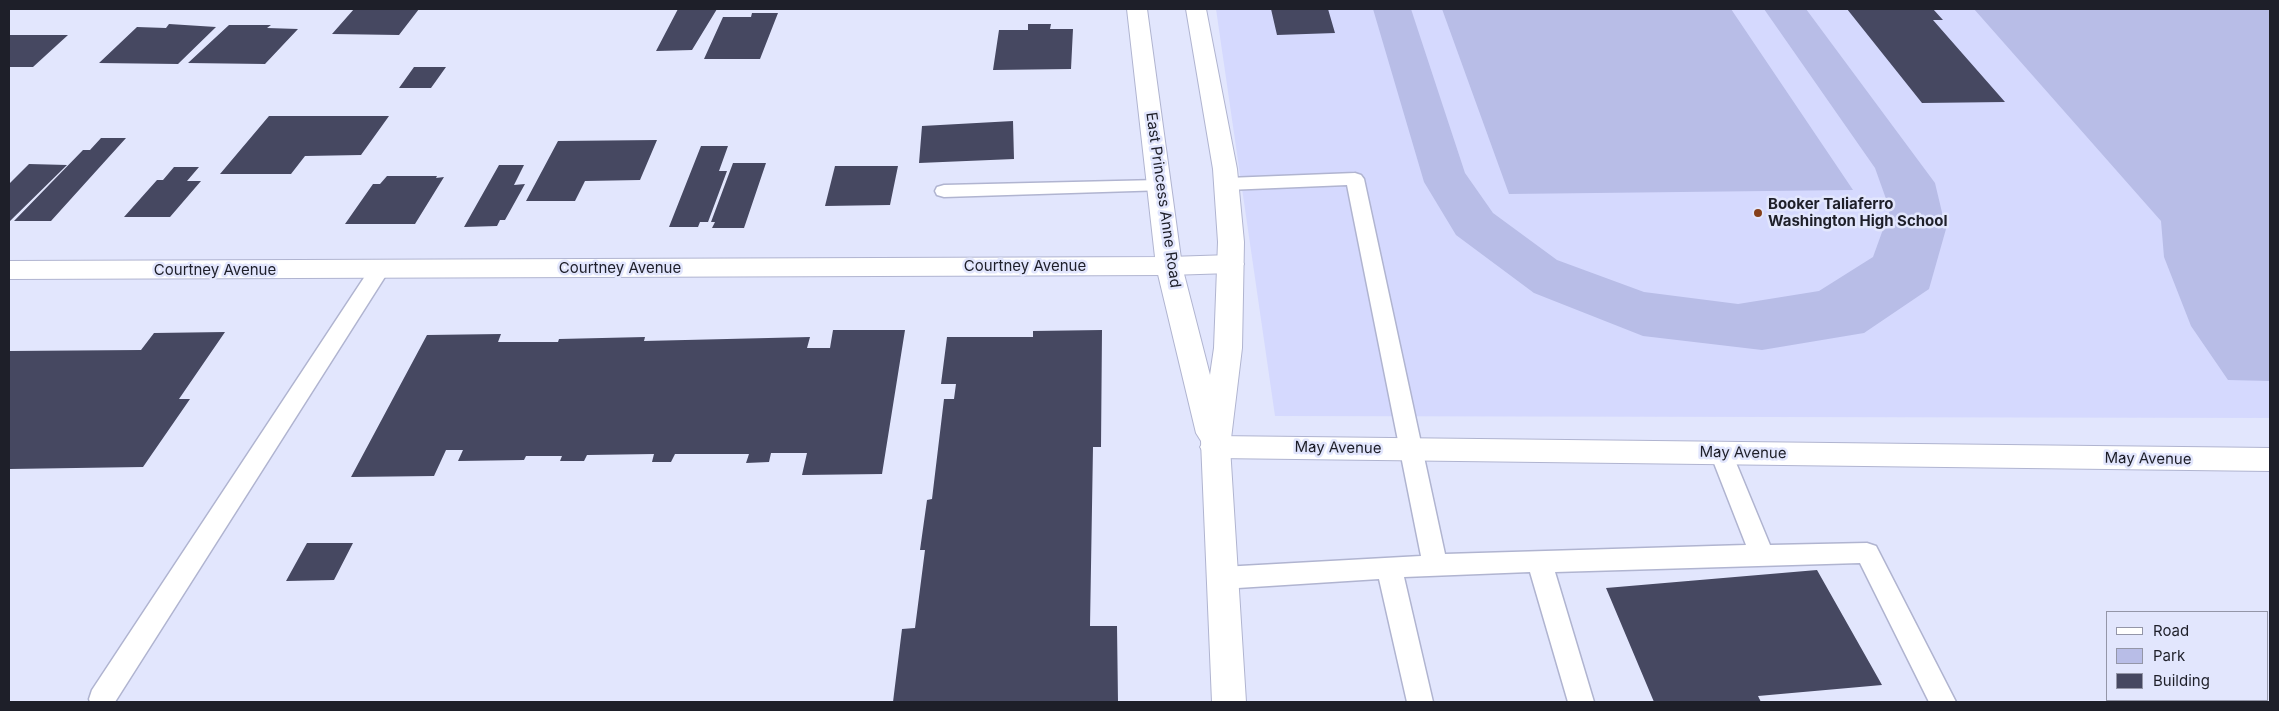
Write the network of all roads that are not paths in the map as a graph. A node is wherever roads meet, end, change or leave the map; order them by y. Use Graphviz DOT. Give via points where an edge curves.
graph roads {
  1 [pos="1137,9"];
  2 [pos="1196,9"];
  3 [pos="1227,184"];
  4 [pos="1159,186"];
  5 [pos="944,191"];
  6 [pos="1231,264"];
  7 [pos="1169,266"];
  8 [pos="380,269"];
  9 [pos="9,270"];
  10 [pos="1215,447"];
  11 [pos="1410,449"];
  12 [pos="1721,453"];
  13 [pos="2270,460"];
  14 [pos="1762,555"];
  15 [pos="1539,561"];
  16 [pos="1436,565"];
  17 [pos="1389,567"];
  18 [pos="1222,578"];
  19 [pos="102,699"];
  20 [pos="1229,702"];
  21 [pos="1420,702"];
  22 [pos="1582,702"];
  23 [pos="1943,702"];
  1 -- 4 [label="street, East Princess Anne Road"];
  2 -- 3 [label="street, East Princess Anne Road"];
  3 -- 6 [label="street, East Princess Anne Road"];
  3 -- 11 [label="lane" via="1356,179"];
  4 -- 5 [label="lane"];
  4 -- 7 [label="street, East Princess Anne Road"];
  6 -- 7 [label="street, Courtney Avenue"];
  6 -- 10 [label="street, East Princess Anne Road" via="1228,348"];
  7 -- 8 [label="street, Courtney Avenue"];
  7 -- 10 [label="street, East Princess Anne Road"];
  8 -- 9 [label="street, Courtney Avenue"];
  8 -- 19 [label="lane"];
  10 -- 11 [label="street, May Avenue"];
  10 -- 18 [label="street, East Princess Anne Road"];
  11 -- 12 [label="street, May Avenue"];
  11 -- 16 [label="lane"];
  12 -- 13 [label="street, May Avenue"];
  12 -- 14 [label="lane"];
  14 -- 15 [label="lane"];
  14 -- 23 [label="lane" via="1867,553"];
  15 -- 16 [label="lane"];
  15 -- 22 [label="lane"];
  16 -- 17 [label="lane"];
  17 -- 18 [label="lane"];
  17 -- 21 [label="lane"];
  18 -- 20 [label="street, East Princess Anne Road"];
}
